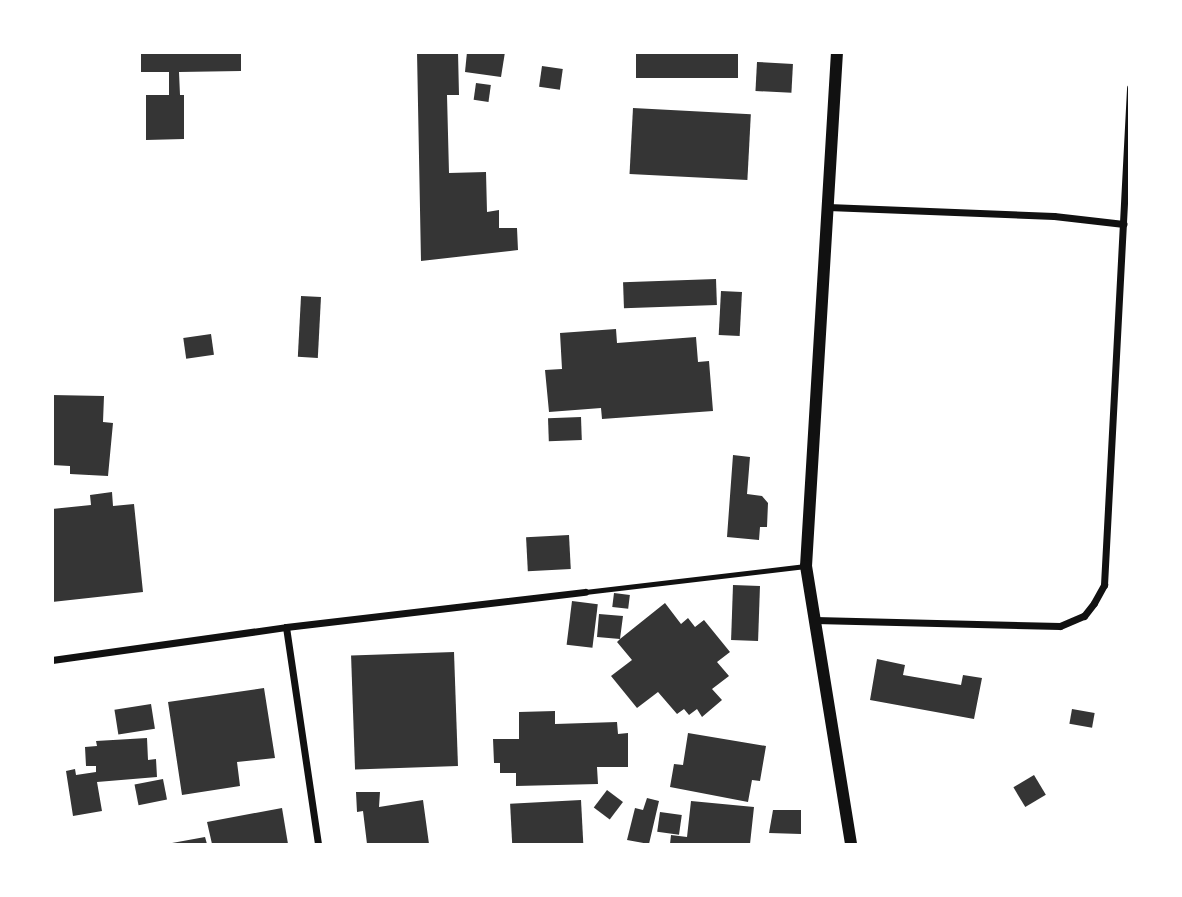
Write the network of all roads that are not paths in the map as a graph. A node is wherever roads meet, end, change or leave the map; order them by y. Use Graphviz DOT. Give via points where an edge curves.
graph roads {
  1 [pos="836,52"];
  2 [pos="1129,88"];
  3 [pos="828,207"];
  4 [pos="1124,224"];
  5 [pos="806,566"];
  6 [pos="585,592"];
  7 [pos="815,620"];
  8 [pos="286,627"];
  9 [pos="52,660"];
  10 [pos="318,845"];
  11 [pos="852,845"];
  1 -- 3 [label="street"];
  2 -- 4 [label="street"];
  3 -- 4 [label="street" via="1054,216"];
  3 -- 5 [label="street"];
  4 -- 7 [label="street" via="1104,584 1084,617 1060,626"];
  5 -- 6 [label="lane"];
  5 -- 7 [label="street"];
  6 -- 8 [label="street"];
  7 -- 11 [label="street"];
  8 -- 9 [label="street"];
  8 -- 10 [label="street"];
}
